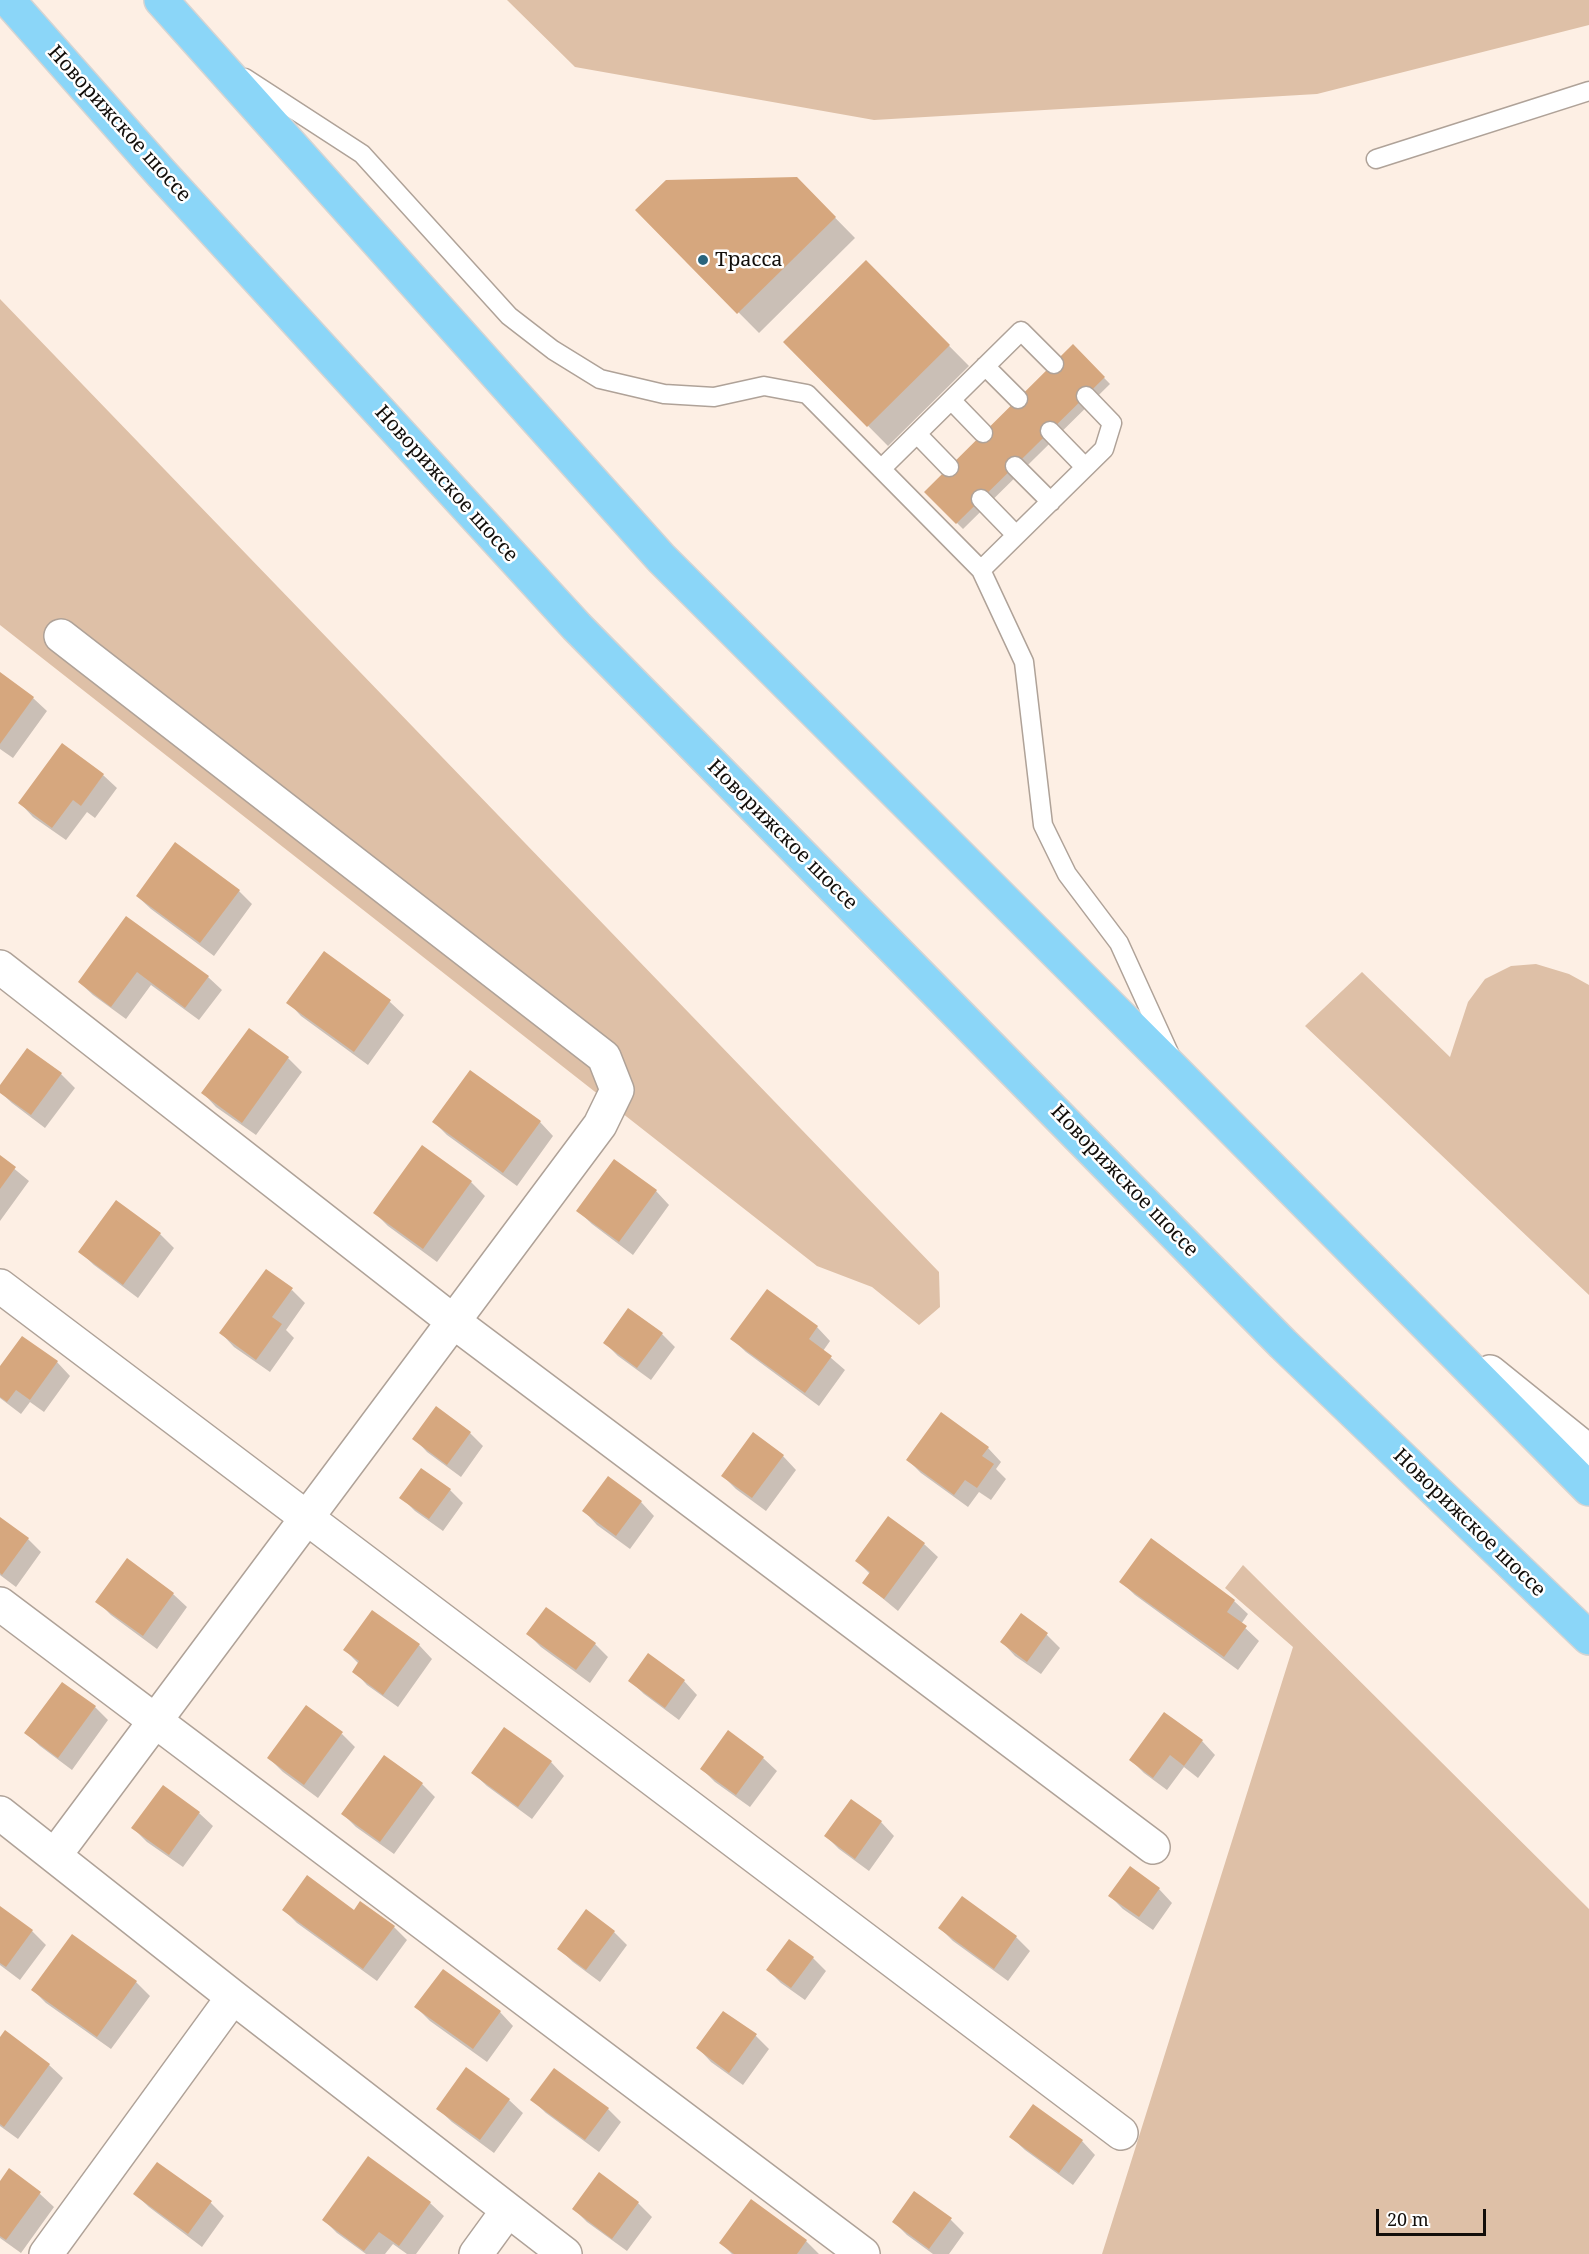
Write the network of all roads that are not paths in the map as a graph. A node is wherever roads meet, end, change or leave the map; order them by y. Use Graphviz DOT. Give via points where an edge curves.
graph roads {
  1 [pos="8,0"];
  2 [pos="161,0"];
  3 [pos="211,56"];
  4 [pos="1589,91"];
  5 [pos="1376,159"];
  6 [pos="1054,364"];
  7 [pos="985,366"];
  8 [pos="1086,396"];
  9 [pos="1018,399"];
  10 [pos="951,400"];
  11 [pos="1050,431"];
  12 [pos="983,433"];
  13 [pos="916,434"];
  14 [pos="1015,466"];
  15 [pos="949,467"];
  16 [pos="1085,467"];
  17 [pos="881,469"];
  18 [pos="981,499"];
  19 [pos="1051,502"];
  20 [pos="1017,535"];
  21 [pos="981,570"];
  22 [pos="61,636"];
  23 [pos="0,967"];
  24 [pos="1178,1074"];
  25 [pos="0,1286"];
  26 [pos="1418,1314"];
  27 [pos="454,1323"];
  28 [pos="1589,1452"];
  29 [pos="1589,1489"];
  30 [pos="308,1519"];
  31 [pos="0,1604"];
  32 [pos="1589,1638"];
  33 [pos="156,1721"];
  34 [pos="0,1813"];
  35 [pos="1153,1847"];
  36 [pos="55,1855"];
  37 [pos="233,1997"];
  38 [pos="1121,2133"];
  39 [pos="508,2210"];
  40 [pos="46,2254"];
  41 [pos="476,2254"];
  42 [pos="565,2254"];
  43 [pos="863,2254"];
  1 -- 32 [label="highway, Новорижское шоссе" via="577,627 1283,1344"];
  2 -- 3 [label="highway"];
  3 -- 17 [label="lane" via="362,154 509,316 600,379 674,395 714,398 764,386 807,394"];
  3 -- 24 [label="highway" via="661,558"];
  4 -- 5 [label="lane"];
  6 -- 7 [label="lane" via="1021,331"];
  7 -- 9 [label="lane"];
  7 -- 10 [label="lane"];
  8 -- 16 [label="lane" via="1112,423 1104,449"];
  10 -- 12 [label="lane"];
  10 -- 13 [label="lane"];
  11 -- 16 [label="lane"];
  13 -- 15 [label="lane"];
  13 -- 17 [label="lane"];
  14 -- 19 [label="lane"];
  16 -- 19 [label="lane"];
  17 -- 21 [label="lane"];
  18 -- 20 [label="lane"];
  19 -- 20 [label="lane"];
  20 -- 21 [label="lane"];
  21 -- 24 [label="lane" via="1024,662 1043,825 1068,873 1119,943"];
  22 -- 27 [label="street" via="604,1057 617,1090 600,1125"];
  23 -- 27 [label="street"];
  24 -- 26 [label="highway"];
  25 -- 30 [label="street"];
  26 -- 28 [label="street"];
  26 -- 29 [label="highway"];
  27 -- 30 [label="street"];
  27 -- 35 [label="street"];
  30 -- 33 [label="street"];
  30 -- 38 [label="street"];
  31 -- 33 [label="street"];
  33 -- 36 [label="street"];
  33 -- 43 [label="street"];
  34 -- 36 [label="street"];
  36 -- 37 [label="street"];
  37 -- 39 [label="street"];
  37 -- 40 [label="street"];
  39 -- 41 [label="street"];
  39 -- 42 [label="street"];
}
